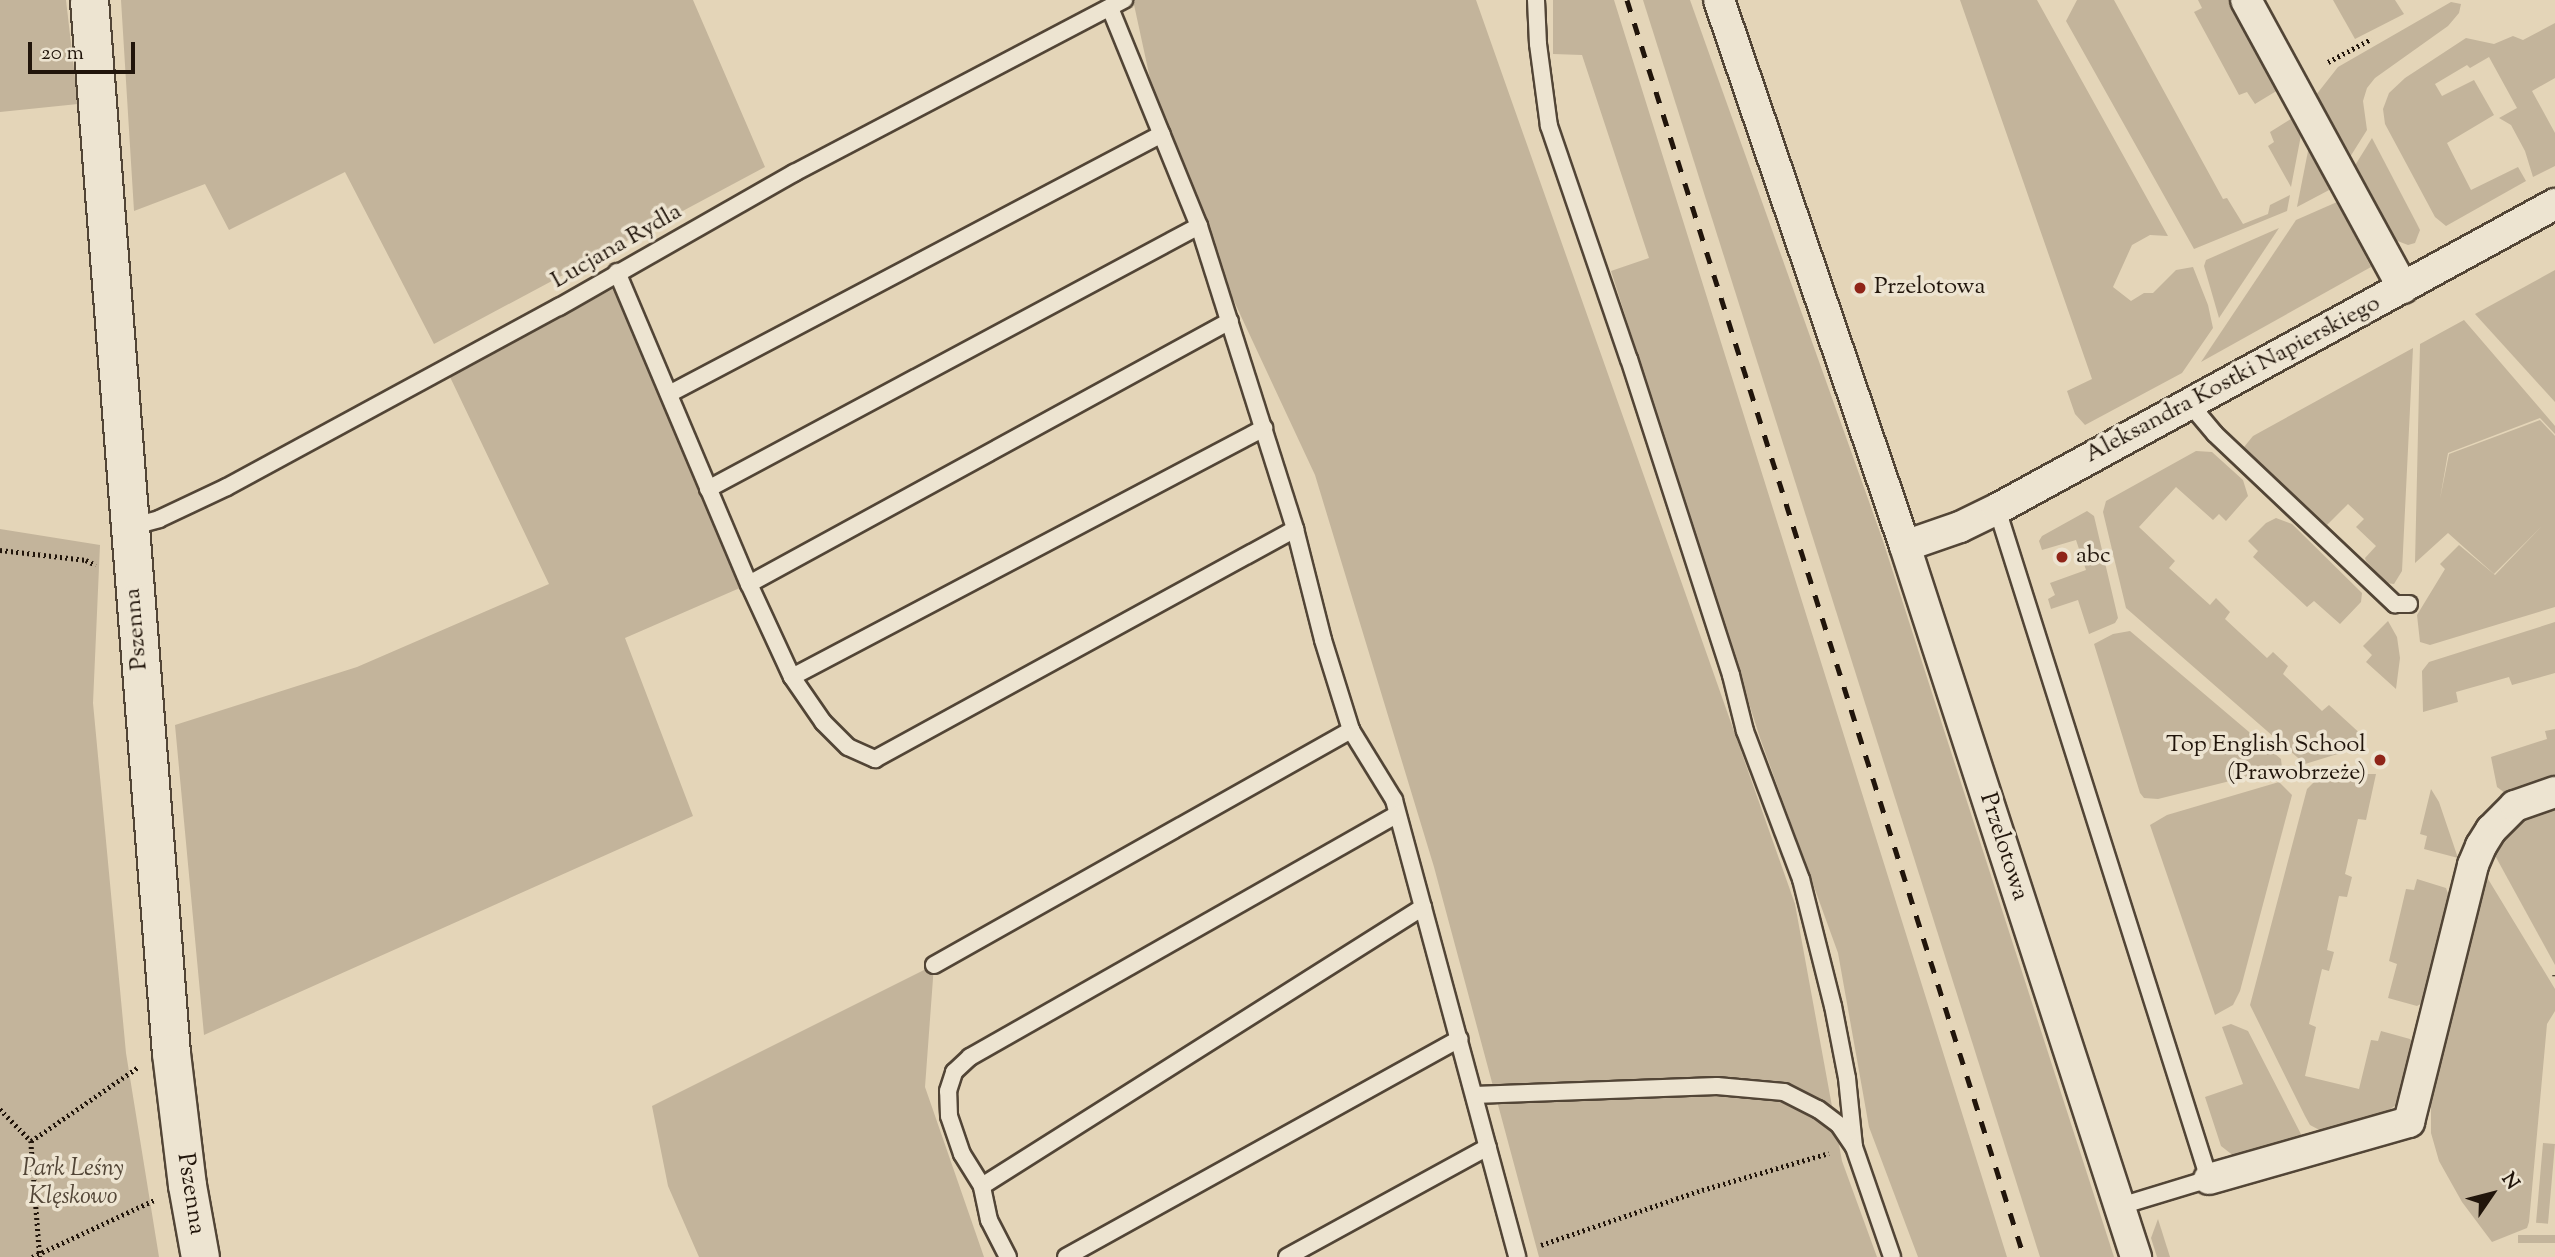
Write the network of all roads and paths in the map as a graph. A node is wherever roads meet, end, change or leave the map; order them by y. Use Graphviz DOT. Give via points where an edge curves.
graph roads {
  1 [pos="89,0"];
  2 [pos="1536,0"];
  3 [pos="1719,0"];
  4 [pos="2246,0"];
  5 [pos="1117,4"];
  6 [pos="2371,39"];
  7 [pos="2328,62"];
  8 [pos="1162,134"];
  9 [pos="2555,204"];
  10 [pos="1199,226"];
  11 [pos="617,272"];
  12 [pos="2403,288"];
  13 [pos="1230,321"];
  14 [pos="669,394"];
  15 [pos="2189,403"];
  16 [pos="1264,428"];
  17 [pos="709,489"];
  18 [pos="1997,509"];
  19 [pos="130,527"];
  20 [pos="1295,529"];
  21 [pos="1905,546"];
  22 [pos="0,550"];
  23 [pos="133,580"];
  24 [pos="749,584"];
  25 [pos="2409,604"];
  26 [pos="792,677"];
  27 [pos="1352,730"];
  28 [pos="2555,792"];
  29 [pos="1398,814"];
  30 [pos="1423,907"];
  31 [pos="934,965"];
  32 [pos="1460,1039"];
  33 [pos="171,1053"];
  34 [pos="1474,1094"];
  35 [pos="0,1108"];
  36 [pos="32,1141"];
  37 [pos="1488,1147"];
  38 [pos="1854,1147"];
  39 [pos="2209,1179"];
  40 [pos="187,1185"];
  41 [pos="982,1186"];
  42 [pos="2120,1206"];
  43 [pos="39,1254"];
  44 [pos="1516,1256"];
  45 [pos="32,1257"];
  46 [pos="200,1257"];
  47 [pos="1008,1257"];
  48 [pos="1066,1257"];
  49 [pos="1287,1257"];
  50 [pos="1892,1257"];
  51 [pos="2136,1257"];
  1 -- 19 [label="street, Pszenna"];
  2 -- 38 [label="lane" via="1549,126 1629,359 1745,731 1801,879 1838,1030"];
  3 -- 21 [label="street, Przelotowa"];
  4 -- 12 [label="street"];
  5 -- 8 [label="lane"];
  5 -- 11 [label="lane, Lucjana Rydla"];
  6 -- 7 [label="path"];
  8 -- 10 [label="lane"];
  8 -- 14 [label="lane"];
  9 -- 12 [label="street, Aleksandra Kostki Napierskiego"];
  10 -- 13 [label="lane"];
  10 -- 17 [label="lane"];
  11 -- 14 [label="lane"];
  11 -- 19 [label="lane, Lucjana Rydla" via="227,487 159,519"];
  12 -- 15 [label="street, Aleksandra Kostki Napierskiego"];
  13 -- 16 [label="lane"];
  13 -- 24 [label="lane"];
  14 -- 17 [label="lane"];
  15 -- 18 [label="street, Aleksandra Kostki Napierskiego"];
  15 -- 25 [label="lane" via="2215,434 2395,604"];
  16 -- 20 [label="lane"];
  16 -- 26 [label="lane"];
  17 -- 24 [label="lane"];
  18 -- 21 [label="street, Aleksandra Kostki Napierskiego"];
  18 -- 39 [label="lane"];
  19 -- 23 [label="street, Pszenna"];
  20 -- 26 [label="lane" via="875,759 848,747 823,722"];
  20 -- 27 [label="lane"];
  21 -- 42 [label="street, Przelotowa"];
  22 -- 23 [label="path" via="86,560"];
  23 -- 33 [label="street, Pszenna"];
  24 -- 26 [label="lane"];
  27 -- 29 [label="lane"];
  27 -- 31 [label="lane"];
  28 -- 39 [label="street" via="2515,806 2481,846 2409,1122"];
  29 -- 30 [label="lane"];
  29 -- 41 [label="lane" via="970,1057 954,1072 948,1091 949,1116 962,1154"];
  30 -- 32 [label="lane"];
  30 -- 41 [label="lane"];
  32 -- 34 [label="lane"];
  32 -- 48 [label="lane"];
  33 -- 36 [label="path" via="144,1063"];
  33 -- 40 [label="street, Pszenna"];
  34 -- 37 [label="lane"];
  34 -- 38 [label="lane" via="1717,1086 1784,1092 1818,1108 1839,1125"];
  35 -- 36 [label="path"];
  36 -- 43 [label="path"];
  37 -- 44 [label="lane"];
  37 -- 49 [label="lane"];
  38 -- 44 [label="path" via="1702,1190"];
  38 -- 50 [label="lane"];
  39 -- 42 [label="lane"];
  40 -- 43 [label="path"];
  40 -- 46 [label="street, Pszenna"];
  41 -- 47 [label="lane" via="989,1220"];
  42 -- 51 [label="street, Przelotowa"];
  43 -- 45 [label="path"];
}
